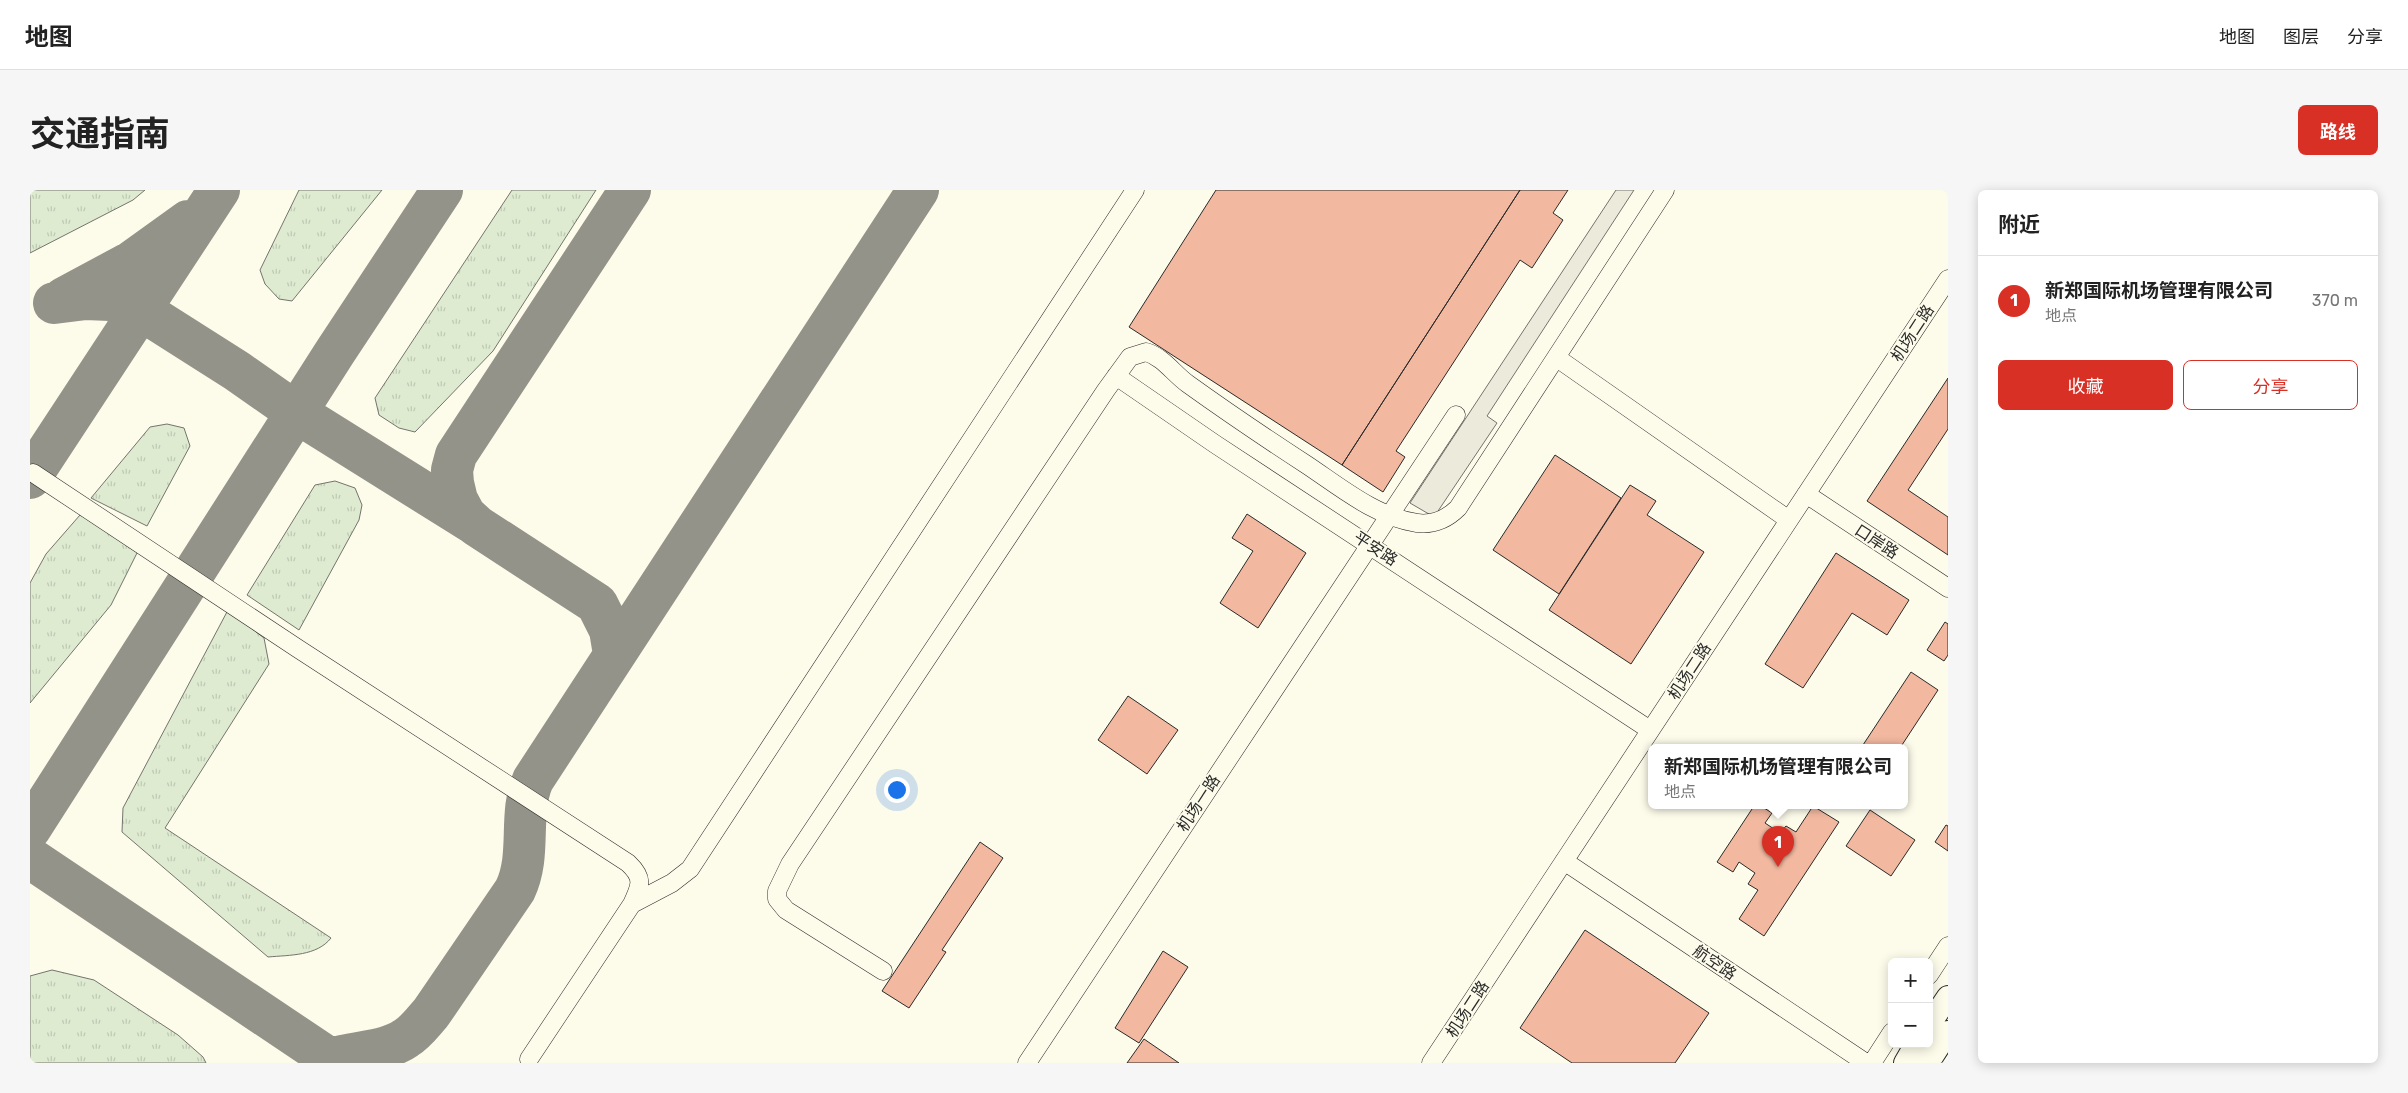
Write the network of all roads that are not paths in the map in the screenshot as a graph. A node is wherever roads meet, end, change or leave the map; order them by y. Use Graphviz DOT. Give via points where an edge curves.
graph roads {
  1 [pos="1135,190"];
  2 [pos="1665,190"];
  3 [pos="1948,279"];
  4 [pos="1557,358"];
  5 [pos="1116,376"];
  6 [pos="1456,415"];
  7 [pos="33,473"];
  8 [pos="1806,494"];
  9 [pos="1389,515"];
  10 [pos="1789,520"];
  11 [pos="1369,543"];
  12 [pos="1948,588"];
  13 [pos="1650,730"];
  14 [pos="1564,861"];
  15 [pos="632,904"];
  16 [pos="1948,946"];
  17 [pos="1933,969"];
  18 [pos="883,971"];
  19 [pos="1948,997"];
  20 [pos="1933,1019"];
  21 [pos="1948,1032"];
  22 [pos="1888,1038"];
  23 [pos="1914,1048"];
  24 [pos="530,1062"];
  25 [pos="1026,1063"];
  26 [pos="1431,1063"];
  27 [pos="1866,1063"];
  28 [pos="1872,1063"];
  29 [pos="1905,1063"];
  30 [pos="1928,1063"];
  1 -- 15 [label="street" via="690,869 672,883"];
  2 -- 4 [label="street"];
  3 -- 8 [label="street, 机场二路"];
  4 -- 9 [label="street" via="1450,516 1435,522 1419,523"];
  4 -- 10 [label="street"];
  5 -- 9 [label="street" via="1135,354 1146,352 1156,357 1227,412 1356,498"];
  5 -- 11 [label="street, 平安路"];
  5 -- 18 [label="street" via="796,856 776,891 777,899 786,910"];
  6 -- 9 [label="street, 机场一路"];
  7 -- 15 [label="street" via="628,863 640,879"];
  8 -- 10 [label="street, 机场二路"];
  8 -- 12 [label="street, 口岸路"];
  9 -- 11 [label="street, 机场一路"];
  10 -- 13 [label="street, 机场二路"];
  11 -- 13 [label="street, 平安路"];
  11 -- 25 [label="street, 机场一路"];
  13 -- 14 [label="street, 机场二路"];
  14 -- 26 [label="street, 机场二路"];
  14 -- 27 [label="street, 航空路"];
  15 -- 24 [label="street"];
  16 -- 17 [label="street"];
  19 -- 20 [label="main road"];
  21 -- 30 [label="main road"];
  22 -- 28 [label="street"];
  23 -- 29 [label="main road"];
}
